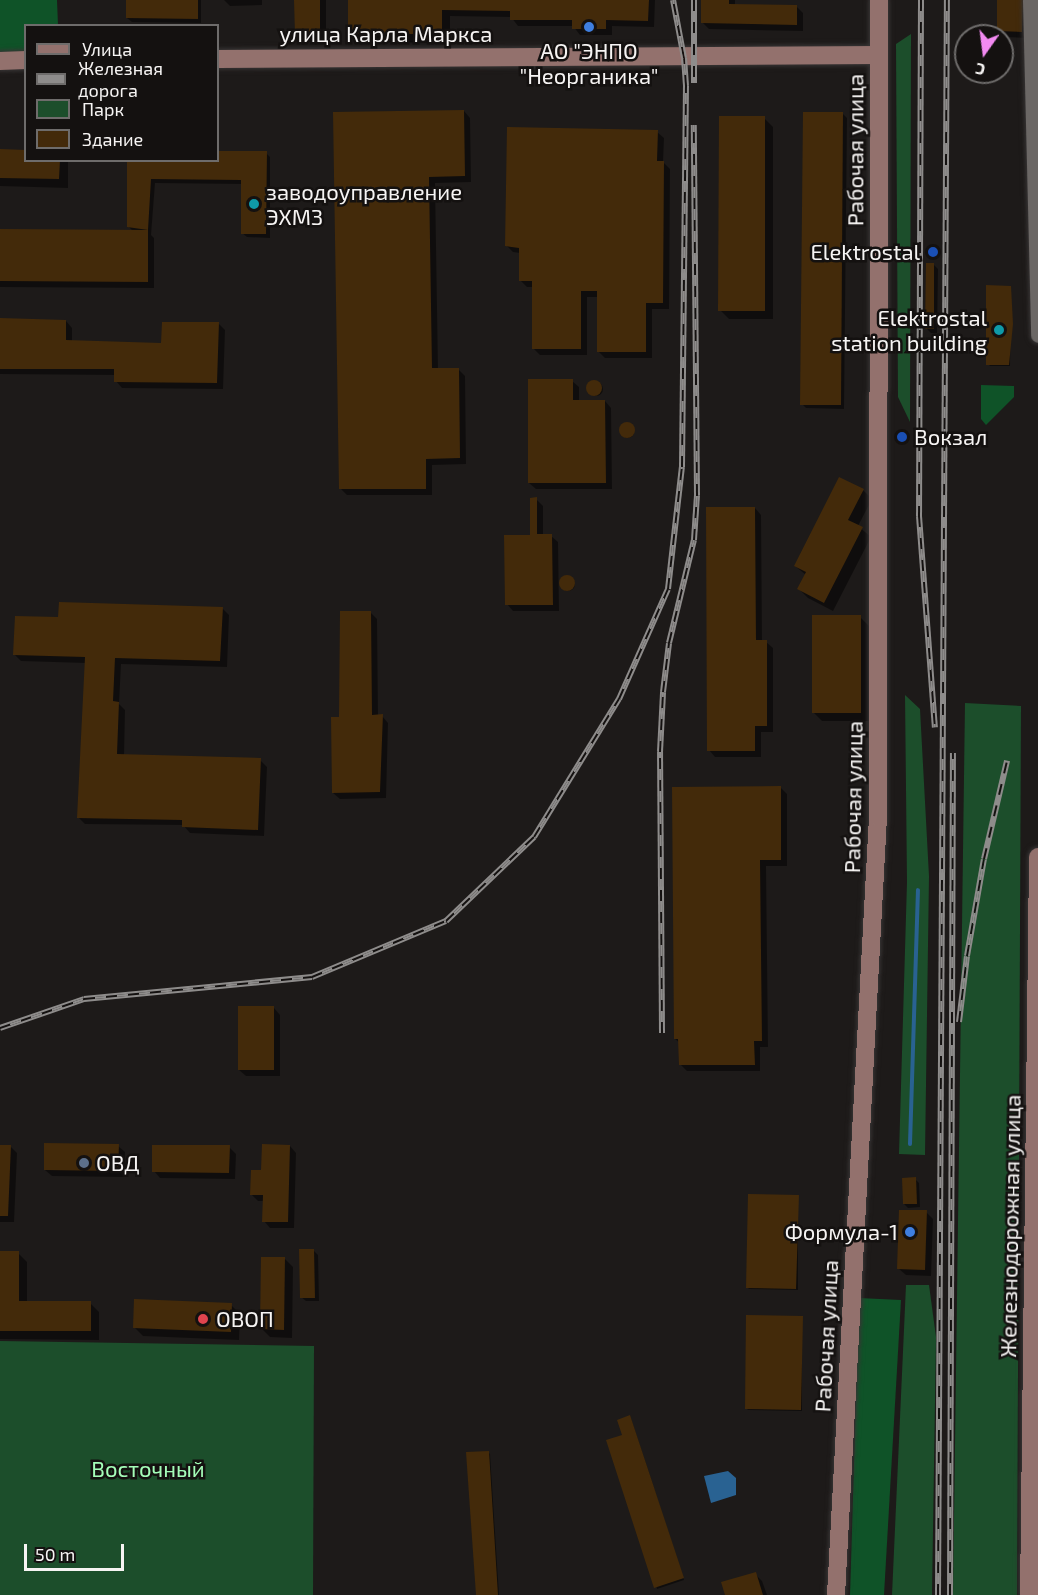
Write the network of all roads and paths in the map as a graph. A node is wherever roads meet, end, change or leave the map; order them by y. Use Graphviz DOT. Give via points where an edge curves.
graph roads {
  1 [pos="879,0"];
  2 [pos="1030,0"];
  3 [pos="878,56"];
  4 [pos="219,59"];
  5 [pos="0,60"];
  6 [pos="24,60"];
  7 [pos="1037,286"];
  8 [pos="1038,335"];
  9 [pos="1038,856"];
  10 [pos="836,1595"];
  11 [pos="1029,1595"];
  1 -- 3 [label="street, Рабочая улица"];
  2 -- 7 [label="street"];
  3 -- 4 [label="street, улица Карла Маркса"];
  3 -- 10 [label="street, Рабочая улица" via="878,817"];
  5 -- 6 [label="street"];
  7 -- 8 [label="street"];
  9 -- 11 [label="street, Железнодорожная улица"];
}
